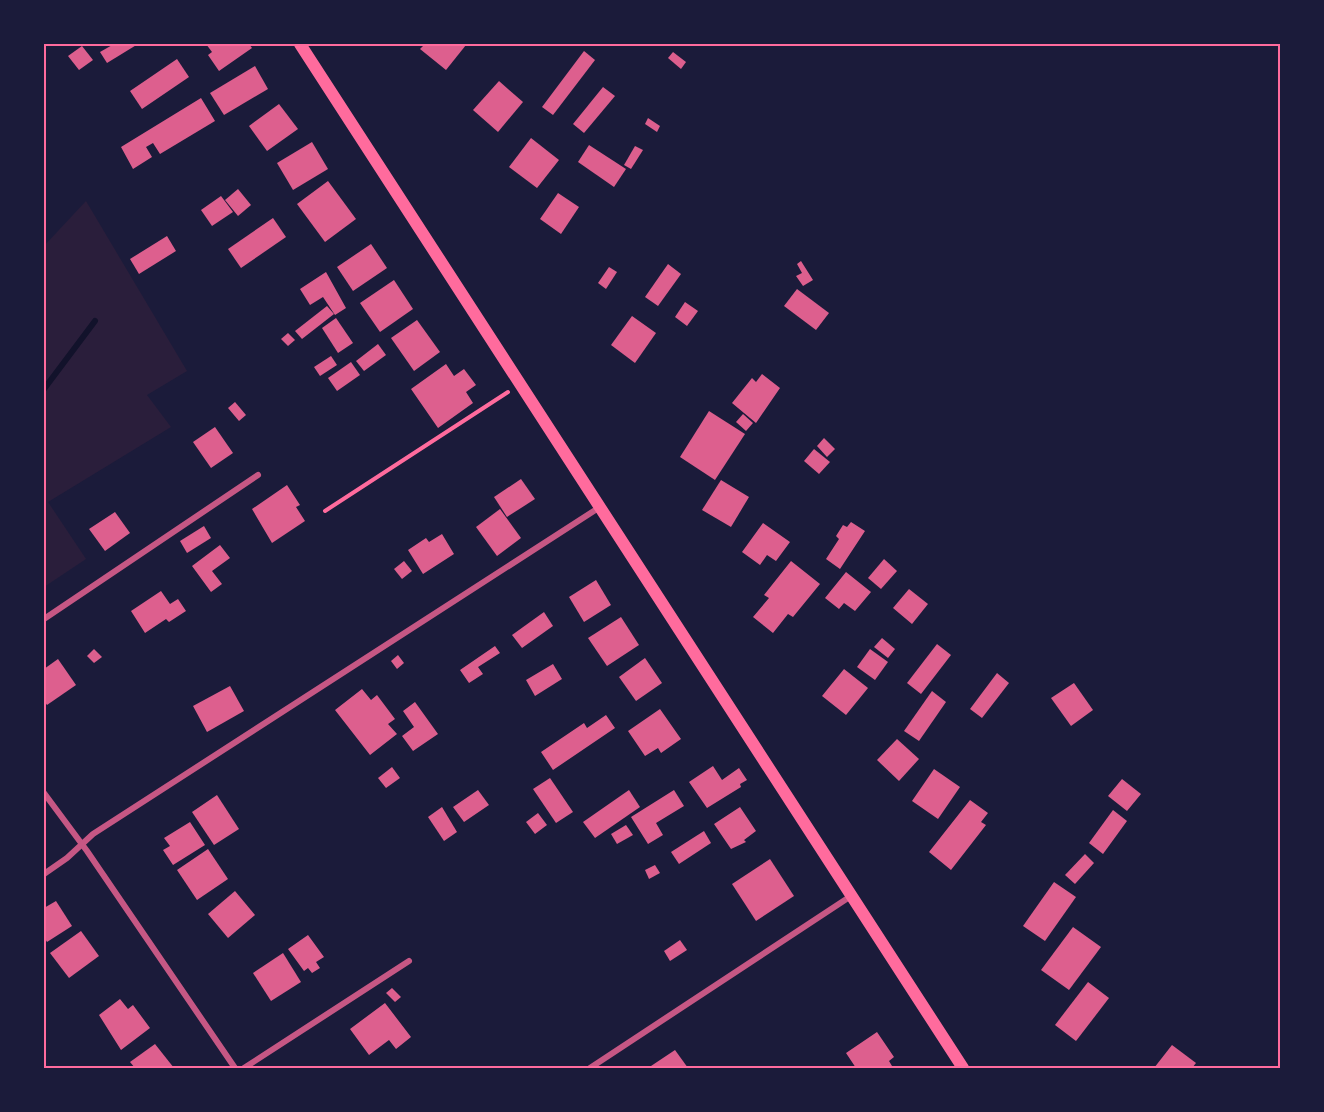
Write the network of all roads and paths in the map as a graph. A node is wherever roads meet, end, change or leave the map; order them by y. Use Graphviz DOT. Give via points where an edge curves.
graph roads {
  1 [pos="300,44"];
  2 [pos="520,385"];
  3 [pos="258,476"];
  4 [pos="600,507"];
  5 [pos="325,511"];
  6 [pos="44,619"];
  7 [pos="44,793"];
  8 [pos="82,845"];
  9 [pos="44,874"];
  10 [pos="852,896"];
  11 [pos="409,961"];
  12 [pos="235,1068"];
  13 [pos="244,1068"];
  14 [pos="590,1068"];
  15 [pos="963,1068"];
  1 -- 2 [label="main road"];
  2 -- 4 [label="main road"];
  2 -- 5 [label="path"];
  3 -- 6 [label="street"];
  4 -- 8 [label="street" via="93,834"];
  4 -- 10 [label="main road"];
  7 -- 8 [label="street"];
  8 -- 9 [label="street"];
  8 -- 12 [label="street"];
  10 -- 14 [label="street"];
  10 -- 15 [label="main road"];
  11 -- 13 [label="street"];
}
